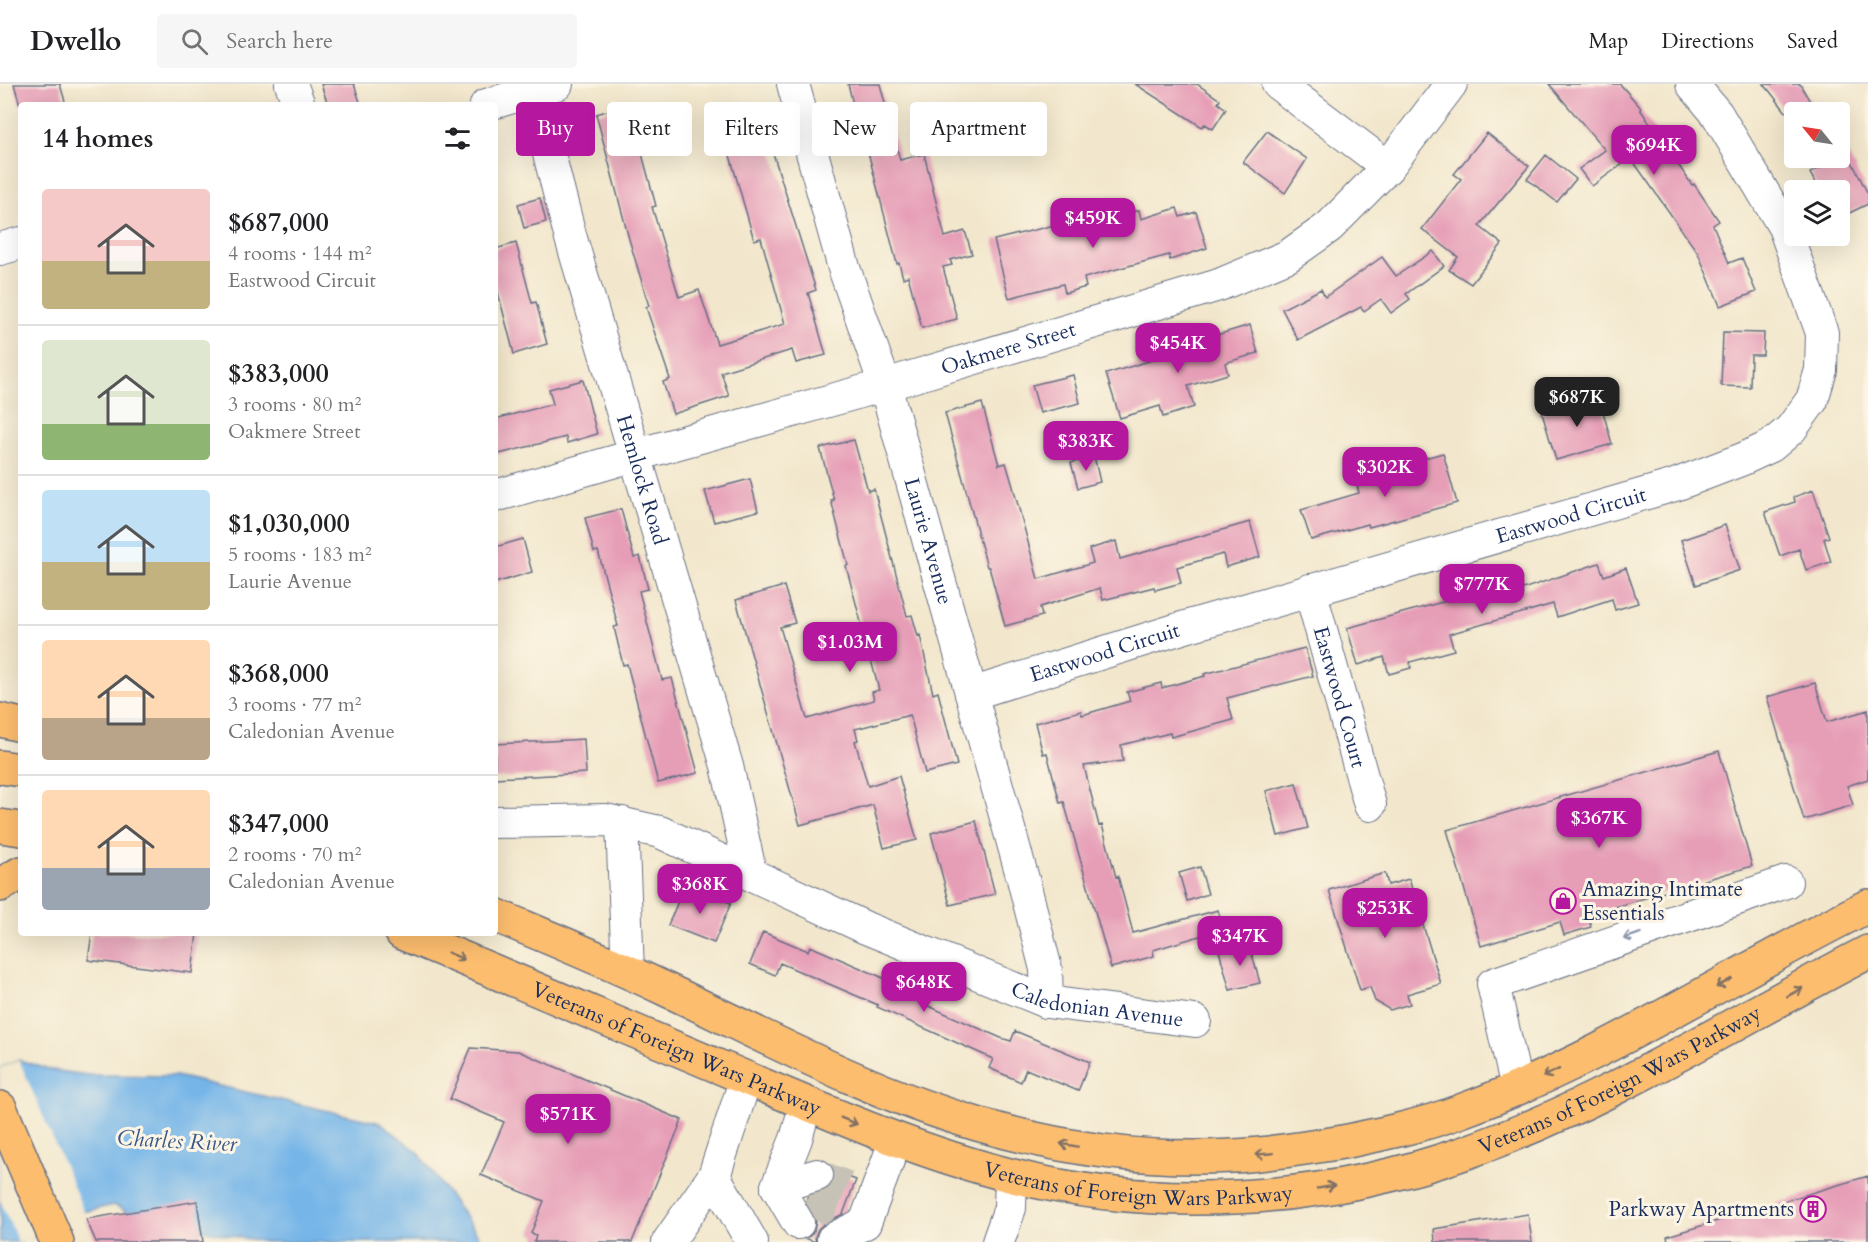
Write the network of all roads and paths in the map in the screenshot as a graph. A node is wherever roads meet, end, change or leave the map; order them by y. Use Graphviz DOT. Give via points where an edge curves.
graph roads {
  1 [pos="291,84"];
  2 [pos="793,84"];
  3 [pos="1278,84"];
  4 [pos="1451,84"];
  5 [pos="1692,84"];
  6 [pos="540,86"];
  7 [pos="298,102"];
  8 [pos="495,102"];
  9 [pos="1388,167"];
  10 [pos="18,244"];
  11 [pos="0,249"];
  12 [pos="885,385"];
  13 [pos="636,455"];
  14 [pos="498,495"];
  15 [pos="1310,590"];
  16 [pos="971,694"];
  17 [pos="0,720"];
  18 [pos="18,724"];
  19 [pos="0,767"];
  20 [pos="18,770"];
  21 [pos="1370,805"];
  22 [pos="622,824"];
  23 [pos="0,826"];
  24 [pos="18,829"];
  25 [pos="498,830"];
  26 [pos="18,875"];
  27 [pos="751,875"];
  28 [pos="1786,882"];
  29 [pos="0,885"];
  30 [pos="1868,906"];
  31 [pos="499,912"];
  32 [pos="409,936"];
  33 [pos="1868,952"];
  34 [pos="627,971"];
  35 [pos="1047,1002"];
  36 [pos="1195,1021"];
  37 [pos="746,1078"];
  38 [pos="1516,1088"];
  39 [pos="806,1103"];
  40 [pos="0,1108"];
  41 [pos="896,1139"];
  42 [pos="714,1176"];
  43 [pos="1011,1176"];
  44 [pos="807,1199"];
  45 [pos="848,1216"];
  46 [pos="55,1236"];
  47 [pos="668,1242"];
  48 [pos="752,1242"];
  49 [pos="998,1242"];
  1 -- 7 [label="street"];
  2 -- 12 [label="street, Laurie Avenue" via="844,268"];
  3 -- 9 [label="street"];
  4 -- 9 [label="street, Oakmere Street"];
  5 -- 15 [label="street, Eastwood Circuit" via="1717,114 1784,227 1822,333 1821,370 1812,400 1791,429 1771,446 1675,485"];
  6 -- 8 [label="street"];
  6 -- 13 [label="street, Hemlock Road" via="570,236"];
  9 -- 12 [label="street, Oakmere Street" via="1329,226 1288,256 1220,285"];
  10 -- 11 [label="street"];
  12 -- 13 [label="street, Oakmere Street"];
  12 -- 16 [label="street, Laurie Avenue"];
  13 -- 14 [label="street, Oakmere Street"];
  13 -- 27 [label="street, Hemlock Road" via="728,766"];
  15 -- 16 [label="street, Eastwood Circuit"];
  15 -- 21 [label="street, Eastwood Court"];
  16 -- 35 [label="street, Laurie Avenue" via="1046,969"];
  17 -- 18 [label="main road"];
  19 -- 20 [label="main road"];
  22 -- 25 [label="street, Caledonian Avenue" via="606,820"];
  22 -- 27 [label="street, Caledonian Avenue" via="660,832"];
  22 -- 34 [label="street"];
  23 -- 24 [label="main road"];
  26 -- 29 [label="main road"];
  27 -- 35 [label="street, Caledonian Avenue" via="866,928"];
  28 -- 38 [label="street, one-way" via="1493,984"];
  30 -- 38 [label="main road, Veterans of Foreign Wars Parkway, one-way" via="1576,1062"];
  31 -- 34 [label="main road, Veterans of Foreign Wars Parkway"];
  32 -- 37 [label="main road, Veterans of Foreign Wars Parkway, one-way"];
  43 -- 33 [label="main road, Veterans of Foreign Wars Parkway, one-way" via="1117,1194 1203,1198 1317,1188 1411,1170 1514,1135 1581,1105"];
  38 -- 34 [label="main road, Veterans of Foreign Wars Parkway, one-way" via="1428,1122 1300,1149 1210,1157 1107,1151 1002,1131 923,1106"];
  35 -- 36 [label="street, Caledonian Avenue"];
  37 -- 39 [label="main road, Veterans of Foreign Wars Parkway"];
  37 -- 42 [label="street"];
  39 -- 41 [label="main road, Veterans of Foreign Wars Parkway, one-way"];
  39 -- 44 [label="street" via="777,1187"];
  40 -- 46 [label="main road"];
  41 -- 43 [label="main road, Veterans of Foreign Wars Parkway"];
  41 -- 45 [label="street"];
  42 -- 47 [label="street"];
  42 -- 48 [label="street"];
  43 -- 49 [label="street" via="1010,1208"];
}
